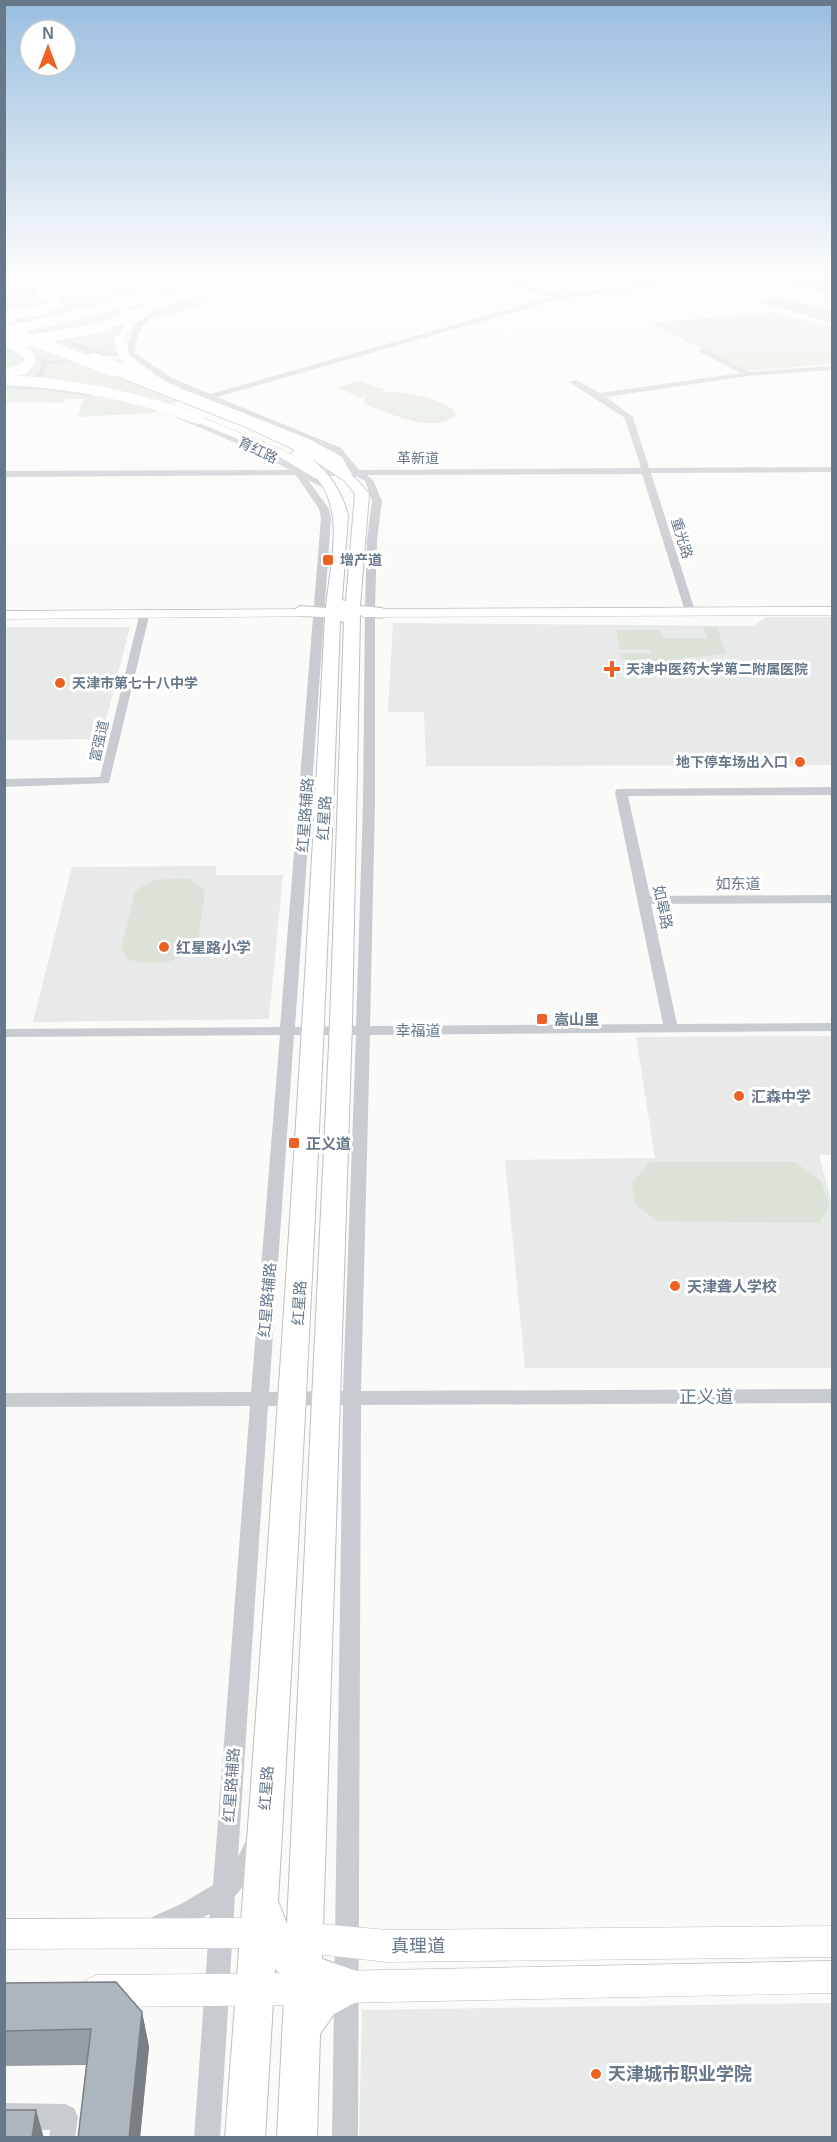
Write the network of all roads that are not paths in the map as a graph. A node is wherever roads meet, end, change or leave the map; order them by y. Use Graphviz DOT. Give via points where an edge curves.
graph roads {
  1 [pos="41,374"];
  2 [pos="44,374"];
  3 [pos="121,374"];
  4 [pos="132,374"];
  5 [pos="147,374"];
  6 [pos="159,374"];
  7 [pos="290,374"];
  8 [pos="748,374"];
  9 [pos="4,382"];
  10 [pos="573,382"];
  11 [pos="36,383"];
  12 [pos="20,386"];
  13 [pos="45,388"];
  14 [pos="175,391"];
  15 [pos="599,396"];
  16 [pos="209,397"];
  17 [pos="269,437"];
  18 [pos="832,471"];
  19 [pos="647,472"];
  20 [pos="311,475"];
  21 [pos="352,475"];
  22 [pos="4,476"];
  23 [pos="690,610"];
  24 [pos="832,610"];
  25 [pos="300,612"];
  26 [pos="349,612"];
  27 [pos="145,613"];
  28 [pos="4,614"];
  29 [pos="4,783"];
  30 [pos="832,791"];
  31 [pos="832,899"];
  32 [pos="644,900"];
  33 [pos="832,1021"];
  34 [pos="670,1025"];
  35 [pos="4,1027"];
  36 [pos="327,1027"];
  37 [pos="832,1027"];
  38 [pos="4,1033"];
  39 [pos="832,1387"];
  40 [pos="4,1390"];
  41 [pos="260,1393"];
  42 [pos="294,1393"];
  43 [pos="340,1394"];
  44 [pos="832,1396"];
  45 [pos="4,1400"];
  46 [pos="264,1827"];
  47 [pos="308,1882"];
  48 [pos="223,1893"];
  49 [pos="220,1931"];
  50 [pos="131,1932"];
  51 [pos="4,1934"];
  52 [pos="832,1942"];
  53 [pos="349,1943"];
  54 [pos="282,1960"];
  55 [pos="832,1977"];
  56 [pos="217,1986"];
  57 [pos="349,1986"];
  58 [pos="73,1992"];
  59 [pos="302,2035"];
  60 [pos="4,2116"];
  61 [pos="62,2138"];
  62 [pos="207,2138"];
  63 [pos="245,2138"];
  64 [pos="297,2138"];
  65 [pos="345,2138"];
  1 -- 11 [label="street"];
  2 -- 11 [label="street, 育红路"];
  3 -- 17 [label="highway, 育红路, bridge"];
  4 -- 14 [label="main road, bridge"];
  5 -- 14 [label="main road, bridge"];
  6 -- 16 [label="street, 育红路"];
  7 -- 16 [label="street"];
  8 -- 15 [label="street"];
  9 -- 12 [label="street, 育红路"];
  9 -- 17 [label="main road, bridge" via="104,389"];
  10 -- 15 [label="street, 重光路"];
  11 -- 12 [label="street, 育红路"];
  11 -- 13 [label="street, 育红路"];
  12 -- 13 [label="street, 育红路"];
  13 -- 20 [label="street, 育红路" via="114,398 171,413"];
  14 -- 17 [label="main road"];
  15 -- 19 [label="street, 重光路" via="629,417"];
  16 -- 21 [label="street, 育红路" via="338,450"];
  17 -- 20 [label="highway, 育红路" via="310,461"];
  17 -- 21 [label="highway, 育红路" via="322,457"];
  18 -- 19 [label="street, 革新道"];
  19 -- 21 [label="street, 革新道"];
  19 -- 23 [label="street, 重光路"];
  20 -- 21 [label="street, 革新道"];
  20 -- 22 [label="street"];
  20 -- 26 [label="street" via="326,514"];
  20 -- 26 [label="highway, 红星路" via="338,500"];
  21 -- 26 [label="street" via="374,488 377,501 372,540"];
  23 -- 24 [label="main road"];
  23 -- 26 [label="main road"];
  25 -- 26 [label="highway"];
  25 -- 27 [label="main road"];
  26 -- 36 [label="highway, 红星路"];
  26 -- 36 [label="highway, 红星路"];
  27 -- 28 [label="main road"];
  27 -- 29 [label="street, 富强道" via="105,780"];
  30 -- 32 [label="street, 如皋路" via="621,792"];
  31 -- 32 [label="street, 如东道"];
  32 -- 34 [label="street, 如皋路"];
  33 -- 34 [label="street, 幸福道"];
  34 -- 36 [label="street, 幸福道"];
  34 -- 37 [label="street, 幸福道"];
  35 -- 36 [label="street, 幸福道"];
  36 -- 38 [label="street, 幸福道"];
  36 -- 41 [label="street, 红星路辅路"];
  36 -- 42 [label="highway, 红星路"];
  36 -- 43 [label="highway, 红星路"];
  39 -- 43 [label="street, 正义道"];
  40 -- 41 [label="street, 正义道"];
  41 -- 42 [label="street, 正义道"];
  41 -- 45 [label="street, 正义道"];
  41 -- 48 [label="street, 红星路辅路"];
  42 -- 43 [label="street, 正义道"];
  42 -- 46 [label="highway, 红星路"];
  43 -- 44 [label="street, 正义道"];
  43 -- 47 [label="highway, 红星路"];
  43 -- 53 [label="street"];
  46 -- 48 [label="street" via="239,1878"];
  46 -- 54 [label="highway, 红星路" via="260,1884 264,1910"];
  47 -- 53 [label="main road" via="322,1925"];
  47 -- 54 [label="highway, 红星路"];
  48 -- 49 [label="street, 红星路辅路"];
  48 -- 50 [label="street" via="186,1915"];
  49 -- 50 [label="main road"];
  49 -- 54 [label="main road"];
  49 -- 56 [label="street, 红星路辅路"];
  50 -- 51 [label="main road"];
  52 -- 53 [label="main road, 真理道" via="399,1946"];
  53 -- 54 [label="main road"];
  53 -- 57 [label="street"];
  54 -- 56 [label="main road"];
  54 -- 57 [label="highway"];
  54 -- 59 [label="highway, 红星路"];
  54 -- 63 [label="highway, 红星路" via="252,2027"];
  55 -- 57 [label="main road"];
  56 -- 58 [label="main road" via="178,1991"];
  56 -- 62 [label="street, 红星路辅路"];
  57 -- 59 [label="highway" via="331,1992 319,2003"];
  57 -- 65 [label="street"];
  59 -- 64 [label="highway, 红星路"];
  60 -- 61 [label="street" via="65,2117"];
}
